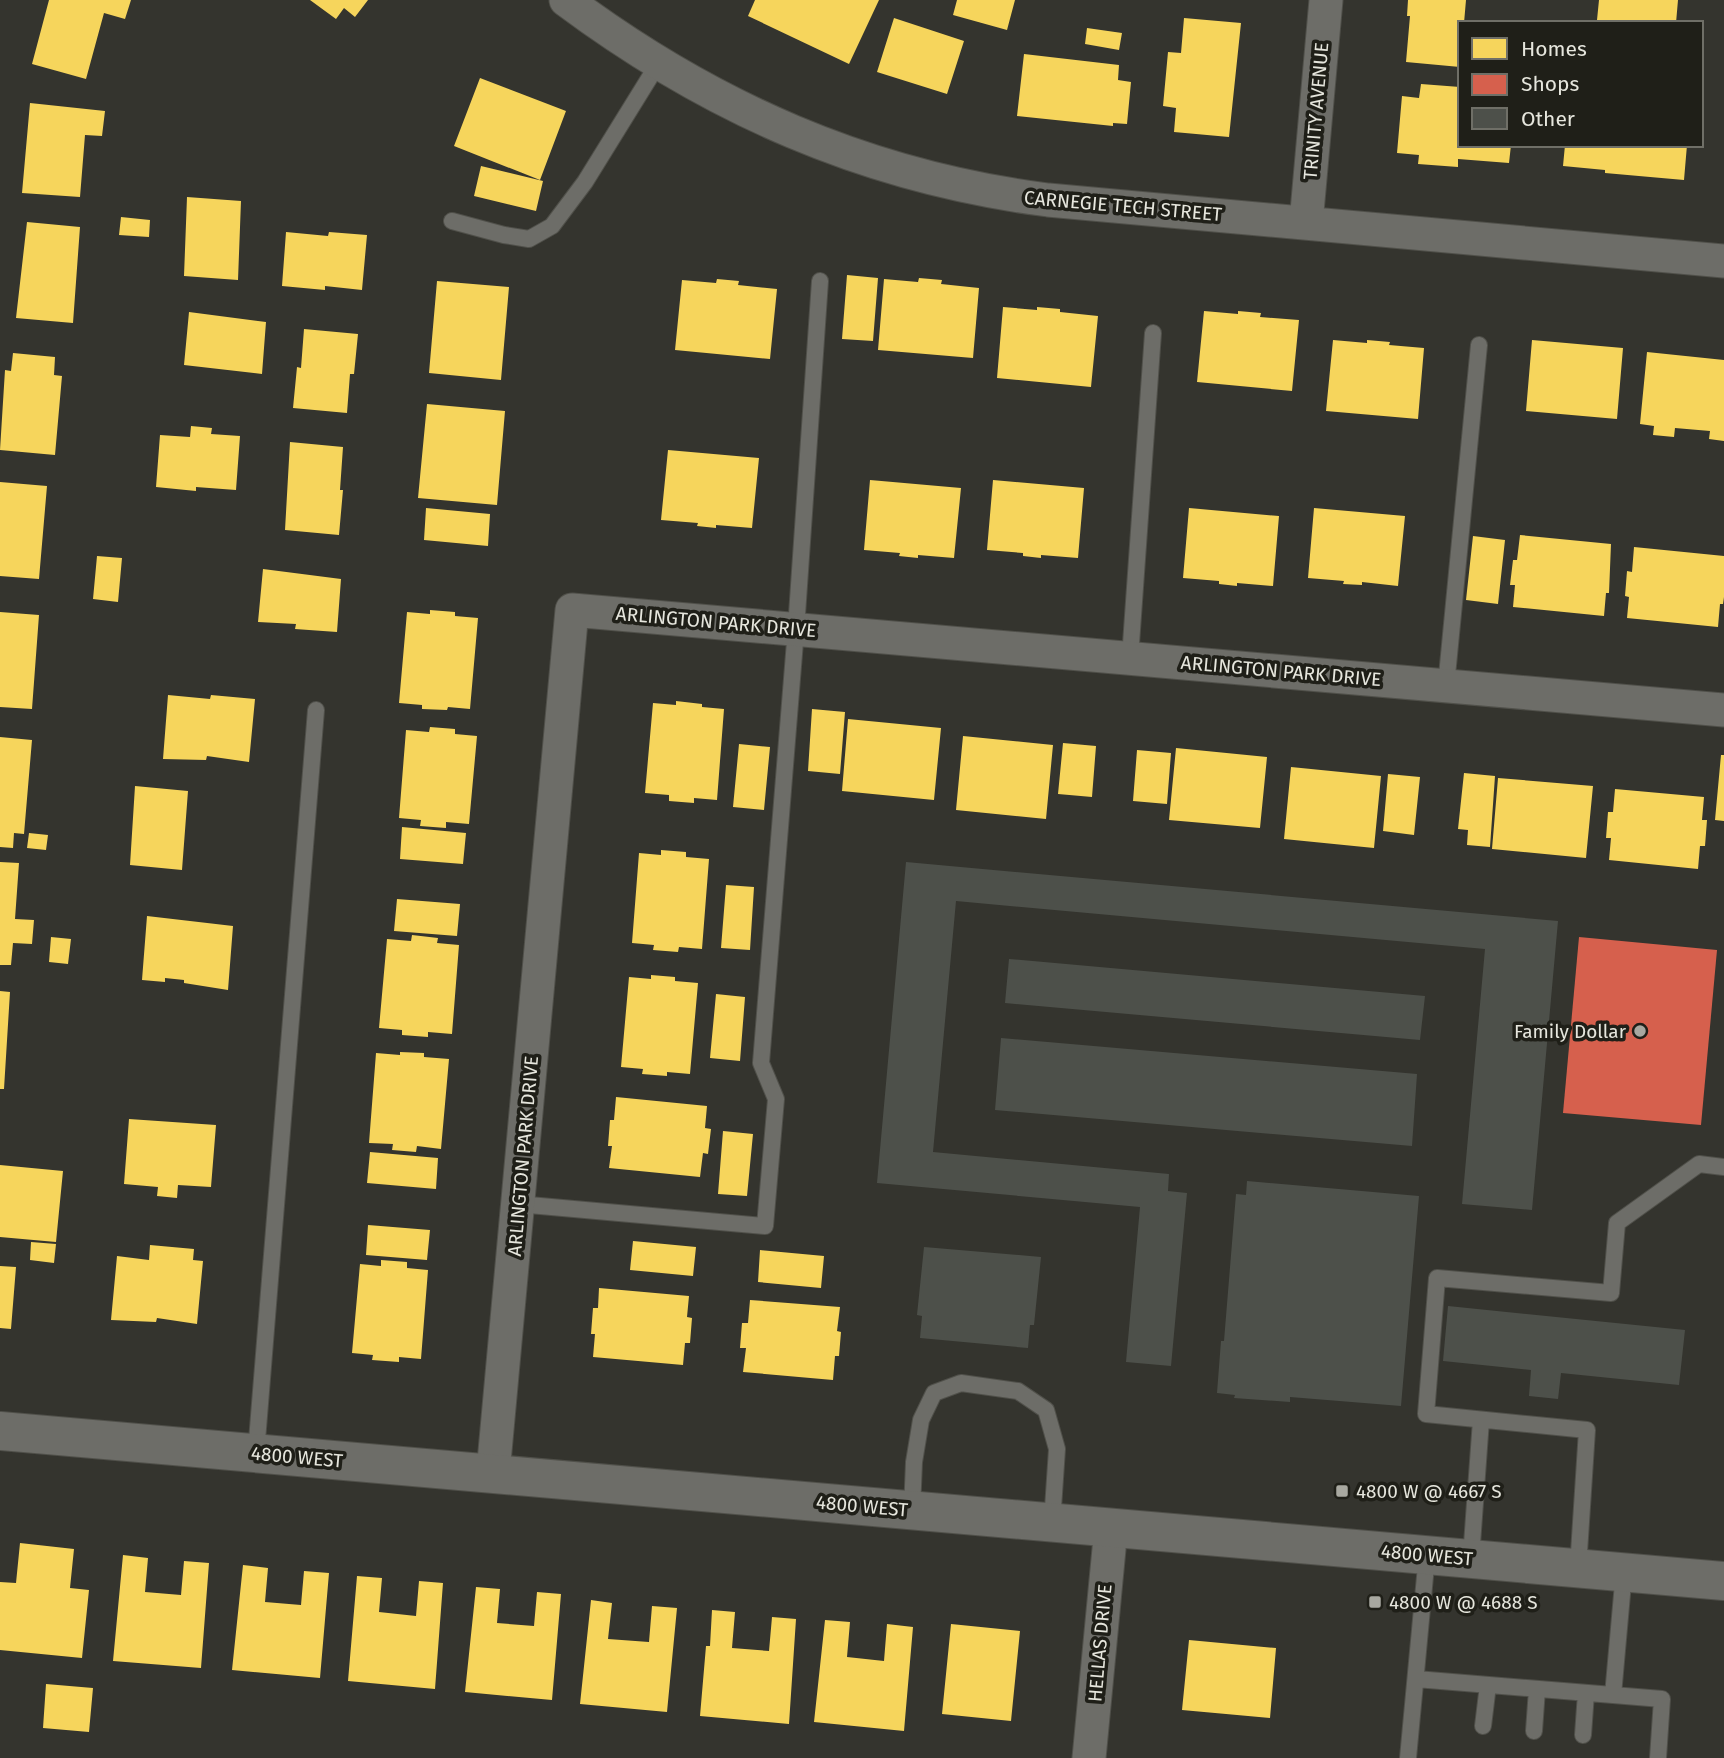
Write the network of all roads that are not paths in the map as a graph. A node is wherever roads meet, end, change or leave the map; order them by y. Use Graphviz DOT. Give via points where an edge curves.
graph roads {
  1 [pos="566,0"];
  2 [pos="1326,0"];
  3 [pos="658,64"];
  4 [pos="452,220"];
  5 [pos="1306,223"];
  6 [pos="1724,261"];
  7 [pos="820,281"];
  8 [pos="1153,333"];
  9 [pos="1479,345"];
  10 [pos="796,629"];
  11 [pos="1130,658"];
  12 [pos="1446,686"];
  13 [pos="316,710"];
  14 [pos="1724,710"];
  15 [pos="1724,1167"];
  16 [pos="518,1204"];
  17 [pos="1481,1420"];
  18 [pos="0,1431"];
  19 [pos="256,1453"];
  20 [pos="494,1473"];
  21 [pos="912,1511"];
  22 [pos="1052,1523"];
  23 [pos="1111,1528"];
  24 [pos="1427,1555"];
  25 [pos="1471,1559"];
  26 [pos="1578,1568"];
  27 [pos="1624,1572"];
  28 [pos="1724,1581"];
  29 [pos="1416,1679"];
  30 [pos="1488,1685"];
  31 [pos="1537,1689"];
  32 [pos="1586,1693"];
  33 [pos="1613,1695"];
  34 [pos="1483,1726"];
  35 [pos="1534,1731"];
  36 [pos="1583,1735"];
  37 [pos="1089,1758"];
  38 [pos="1408,1758"];
  39 [pos="1658,1758"];
  1 -- 3 [label="street, CARNEGIE TECH STREET"];
  2 -- 5 [label="street, TRINITY AVENUE"];
  3 -- 4 [label="lane" via="585,182 552,226 529,239"];
  3 -- 5 [label="street, CARNEGIE TECH STREET" via="779,128 963,187 1048,200"];
  5 -- 6 [label="street, CARNEGIE TECH STREET"];
  7 -- 10 [label="lane"];
  8 -- 11 [label="lane"];
  9 -- 12 [label="lane"];
  10 -- 11 [label="street, ARLINGTON PARK DRIVE"];
  10 -- 16 [label="street, ARLINGTON PARK DRIVE" via="572,610"];
  10 -- 16 [label="lane" via="761,1063 776,1099 765,1226"];
  11 -- 12 [label="street, ARLINGTON PARK DRIVE"];
  12 -- 14 [label="street, ARLINGTON PARK DRIVE"];
  13 -- 19 [label="lane"];
  15 -- 17 [label="lane" via="1699,1164 1617,1223 1611,1293 1437,1278 1426,1414"];
  16 -- 20 [label="street, ARLINGTON PARK DRIVE"];
  17 -- 25 [label="lane"];
  17 -- 26 [label="lane" via="1587,1430"];
  18 -- 19 [label="main road, 4800 WEST"];
  19 -- 20 [label="main road, 4800 WEST"];
  20 -- 21 [label="main road, 4800 WEST"];
  21 -- 22 [label="main road, 4800 WEST"];
  21 -- 22 [label="lane" via="921,1420 934,1393 961,1384 1018,1391 1046,1410 1057,1449"];
  22 -- 23 [label="main road, 4800 WEST"];
  23 -- 24 [label="main road, 4800 WEST"];
  23 -- 37 [label="street, HELLAS DRIVE"];
  24 -- 25 [label="main road, 4800 WEST"];
  24 -- 29 [label="lane"];
  25 -- 26 [label="main road, 4800 WEST"];
  26 -- 27 [label="main road, 4800 WEST"];
  27 -- 28 [label="main road, 4800 WEST"];
  27 -- 33 [label="lane"];
  29 -- 30 [label="lane"];
  29 -- 38 [label="lane"];
  30 -- 31 [label="lane"];
  30 -- 34 [label="lane"];
  31 -- 32 [label="lane"];
  31 -- 35 [label="lane"];
  32 -- 33 [label="lane"];
  32 -- 36 [label="lane"];
  33 -- 39 [label="lane" via="1662,1699"];
}
